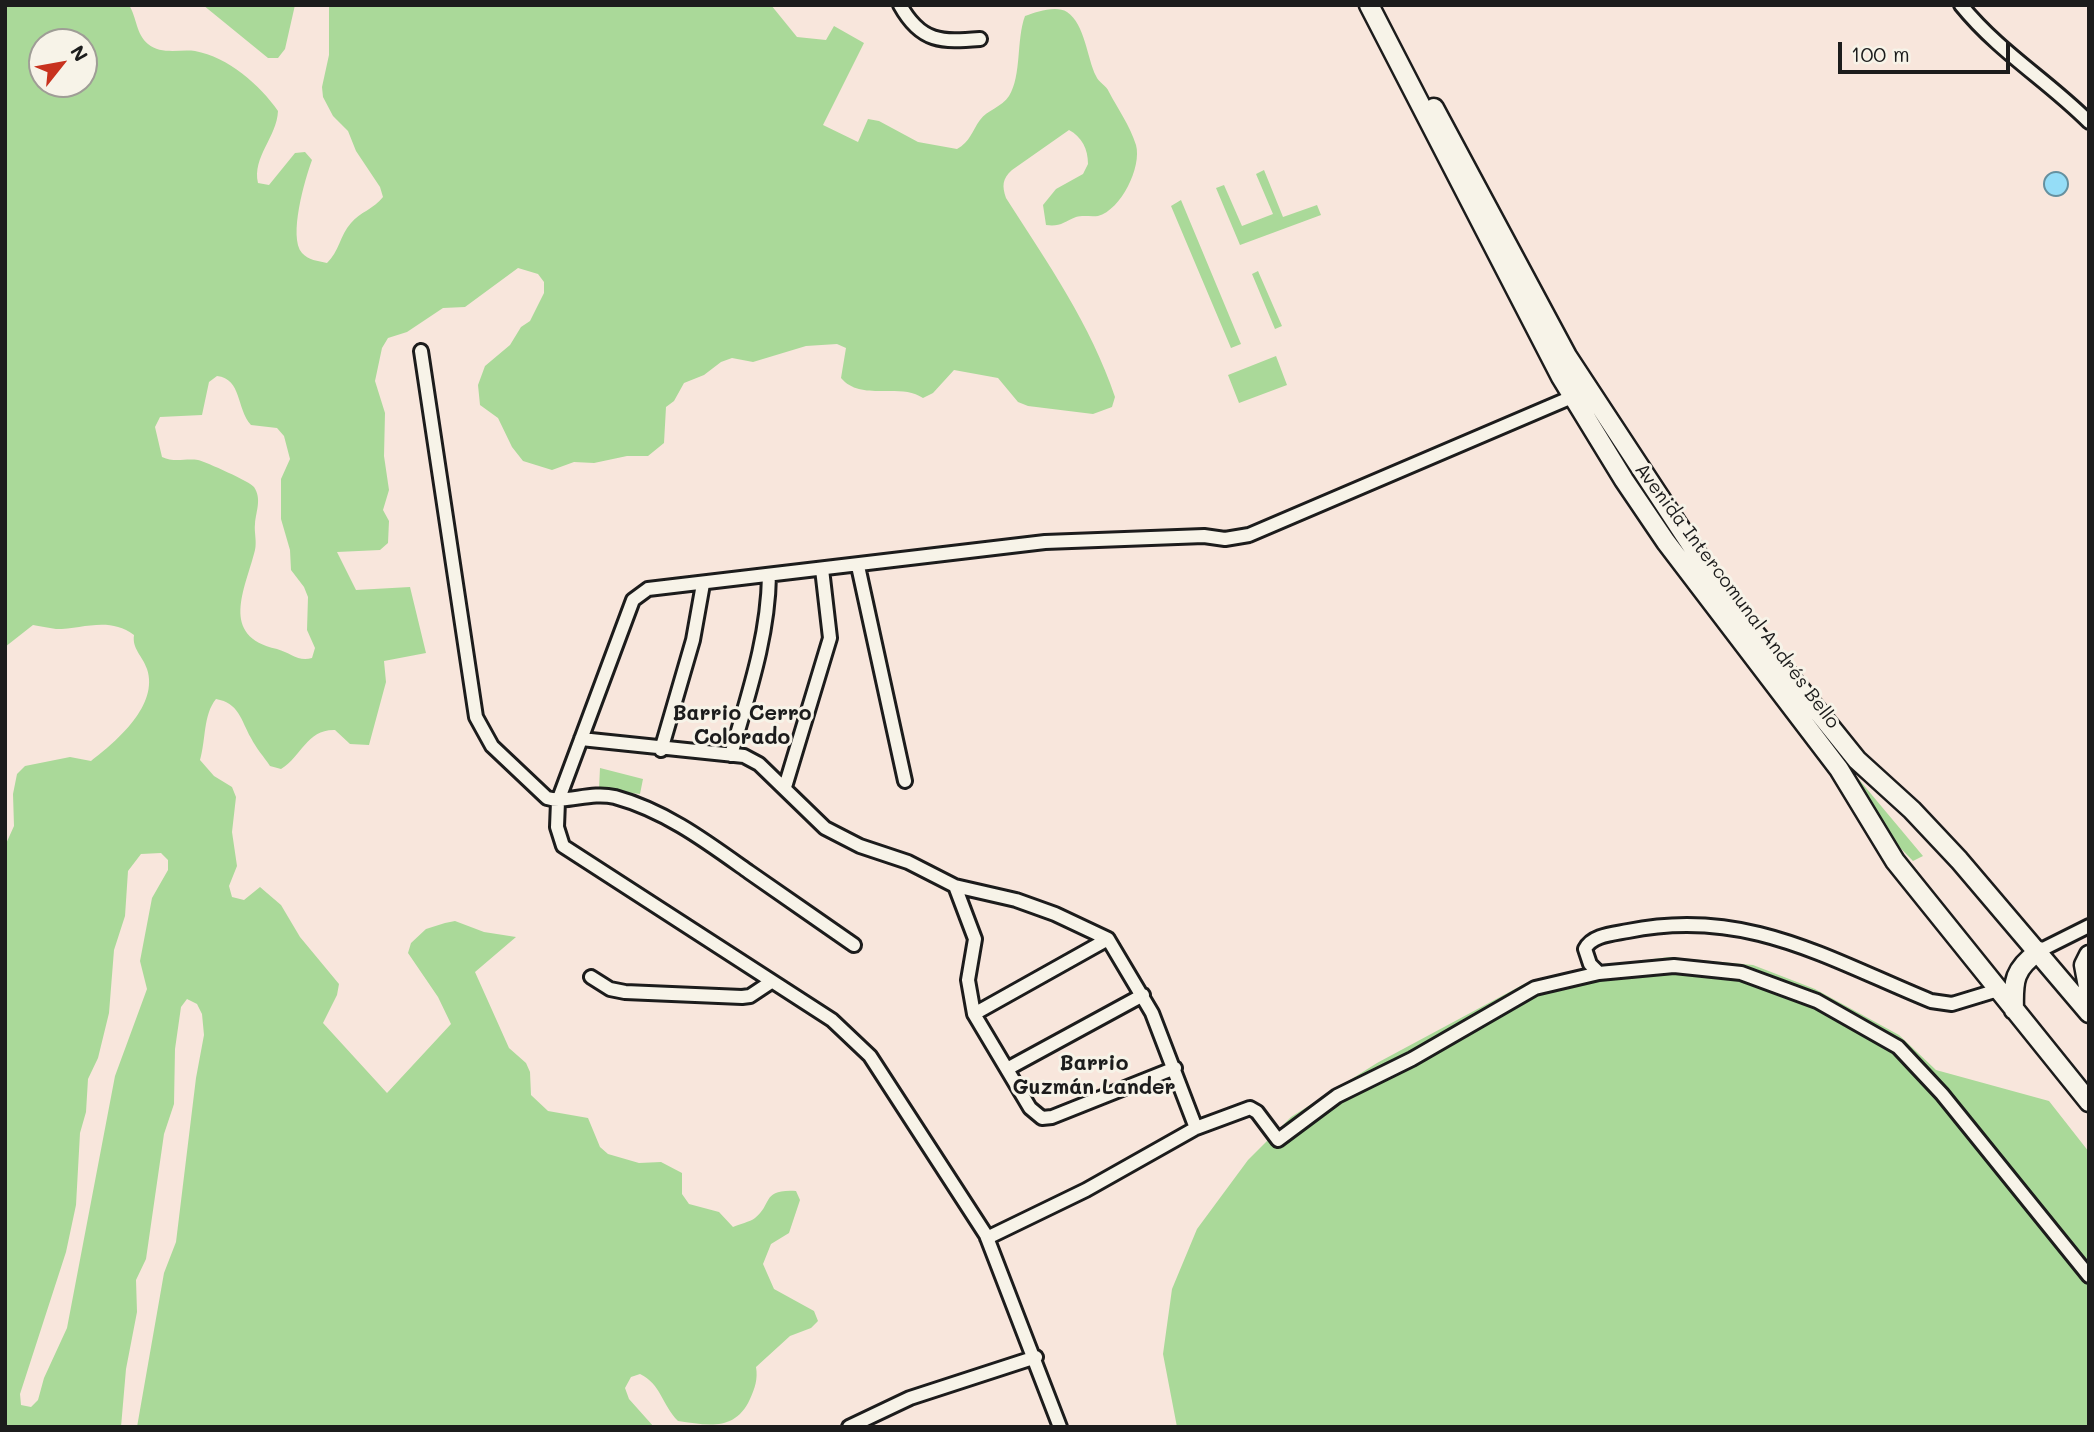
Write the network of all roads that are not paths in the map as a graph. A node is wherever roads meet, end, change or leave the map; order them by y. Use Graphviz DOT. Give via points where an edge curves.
graph roads {
  1 [pos="900,5"];
  2 [pos="1369,5"];
  3 [pos="1382,5"];
  4 [pos="1961,5"];
  5 [pos="980,39"];
  6 [pos="2089,122"];
  7 [pos="421,351"];
  8 [pos="1572,397"];
  9 [pos="858,566"];
  10 [pos="822,569"];
  11 [pos="769,576"];
  12 [pos="703,584"];
  13 [pos="580,739"];
  14 [pos="661,750"];
  15 [pos="731,755"];
  16 [pos="905,781"];
  17 [pos="785,788"];
  18 [pos="558,801"];
  19 [pos="955,886"];
  20 [pos="2089,926"];
  21 [pos="1108,939"];
  22 [pos="854,945"];
  23 [pos="2039,951"];
  24 [pos="2089,955"];
  25 [pos="1599,974"];
  26 [pos="591,977"];
  27 [pos="771,982"];
  28 [pos="1998,990"];
  29 [pos="2089,992"];
  30 [pos="1143,995"];
  31 [pos="2014,1010"];
  32 [pos="2089,1013"];
  33 [pos="974,1014"];
  34 [pos="1175,1068"];
  35 [pos="1007,1069"];
  36 [pos="2089,1102"];
  37 [pos="1196,1128"];
  38 [pos="987,1238"];
  39 [pos="2089,1276"];
  40 [pos="1035,1357"];
  41 [pos="849,1427"];
  42 [pos="1060,1427"];
  1 -- 5 [label="street" via="916,26 943,42"];
  2 -- 8 [label="main road, Avenida Intercomunal Andrés Bello"];
  3 -- 23 [label="main road, Avenida Intercomunal Andrés Bello" via="1567,356 1724,595 1857,760 1912,810"];
  4 -- 6 [label="street" via="2003,51"];
  7 -- 18 [label="street" via="476,717 492,746 537,792"];
  8 -- 9 [label="street" via="1249,535 1045,542"];
  8 -- 28 [label="main road, Avenida Intercomunal Andrés Bello" via="1665,542 1820,743 1895,861"];
  9 -- 10 [label="street"];
  9 -- 16 [label="street"];
  10 -- 11 [label="street"];
  10 -- 17 [label="street" via="830,638"];
  11 -- 12 [label="street"];
  11 -- 15 [label="street" via="761,652"];
  12 -- 13 [label="street" via="639,592"];
  12 -- 14 [label="street" via="693,640"];
  13 -- 14 [label="street"];
  13 -- 18 [label="street"];
  14 -- 15 [label="street"];
  15 -- 17 [label="street" via="759,764"];
  17 -- 19 [label="street" via="825,828"];
  18 -- 22 [label="street" via="580,795 612,797 649,808 687,828"];
  18 -- 27 [label="street" via="557,827 563,846"];
  19 -- 21 [label="street" via="1016,900"];
  19 -- 33 [label="street" via="975,939 968,980"];
  20 -- 23 [label="street"];
  21 -- 30 [label="street"];
  21 -- 33 [label="street"];
  23 -- 31 [label="main road" via="2021,964 2013,986"];
  23 -- 32 [label="main road, Avenida Intercomunal Andrés Bello"];
  24 -- 29 [label="main road" via="2084,965"];
  25 -- 28 [label="street" via="1587,957 1589,941 1650,926 1698,923 1744,928 1780,939 1931,1001 1952,1004"];
  25 -- 37 [label="street" via="1535,988 1337,1096 1278,1140 1251,1108"];
  25 -- 39 [label="street" via="1674,966 1741,972 1817,1001 1888,1041 1942,1094"];
  26 -- 27 [label="street" via="625,992 742,997"];
  27 -- 38 [label="street" via="832,1020 870,1056"];
  28 -- 31 [label="main road, Avenida Intercomunal Andrés Bello"];
  30 -- 34 [label="street"];
  30 -- 35 [label="street"];
  31 -- 36 [label="main road, Avenida Intercomunal Andrés Bello"];
  33 -- 35 [label="street"];
  34 -- 35 [label="street" via="1042,1118 1030,1108"];
  34 -- 37 [label="street"];
  37 -- 38 [label="street" via="1086,1190"];
  38 -- 40 [label="street"];
  40 -- 41 [label="street" via="910,1398"];
  40 -- 42 [label="street"];
}
